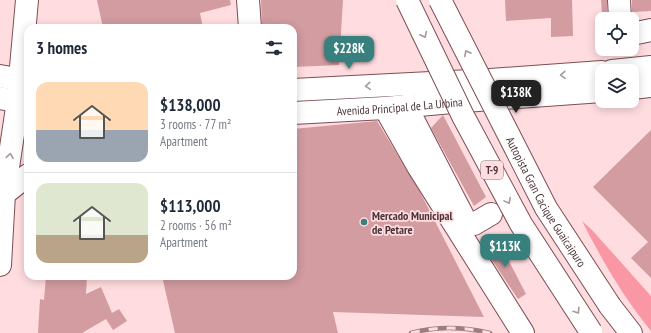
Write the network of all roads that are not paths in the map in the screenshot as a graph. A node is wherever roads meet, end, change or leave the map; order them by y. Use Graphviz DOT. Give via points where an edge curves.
graph roads {
  1 [pos="248,0"];
  2 [pos="407,0"];
  3 [pos="440,0"];
  4 [pos="619,0"];
  5 [pos="27,4"];
  6 [pos="620,12"];
  7 [pos="26,24"];
  8 [pos="34,24"];
  9 [pos="250,24"];
  10 [pos="651,30"];
  11 [pos="639,33"];
  12 [pos="651,67"];
  13 [pos="639,68"];
  14 [pos="595,73"];
  15 [pos="0,76"];
  16 [pos="24,80"];
  17 [pos="24,82"];
  18 [pos="651,86"];
  19 [pos="639,87"];
  20 [pos="297,90"];
  21 [pos="595,92"];
  22 [pos="15,101"];
  23 [pos="396,107"];
  24 [pos="297,113"];
  25 [pos="24,178"];
  26 [pos="2,197"];
  27 [pos="491,214"];
  28 [pos="0,266"];
  29 [pos="591,332"];
  30 [pos="523,333"];
  31 [pos="631,333"];
  1 -- 9 [label="main road"];
  2 -- 29 [label="main road, T-9, one-way, bridge" via="463,116 521,224"];
  31 -- 3 [label="main road, Autopista Gran Cacique Guaicaipuro / T-9, one-way, bridge" via="610,306 546,208"];
  4 -- 6 [label="main road"];
  5 -- 7 [label="main road"];
  5 -- 8 [label="main road"];
  10 -- 11 [label="main road"];
  12 -- 13 [label="main road"];
  14 -- 20 [label="main road, Avenida Principal de La Urbina, one-way"];
  15 -- 16 [label="main road"];
  17 -- 22 [label="main road"];
  18 -- 19 [label="main road"];
  21 -- 23 [label="main road, Avenida Principal de La Urbina"];
  26 -- 22 [label="main road, one-way"];
  23 -- 24 [label="main road, Avenida Principal de La Urbina"];
  23 -- 27 [label="main road" via="466,222 474,224"];
  23 -- 30 [label="main road" via="419,168"];
  25 -- 26 [label="main road"];
  26 -- 28 [label="main road"];
}
